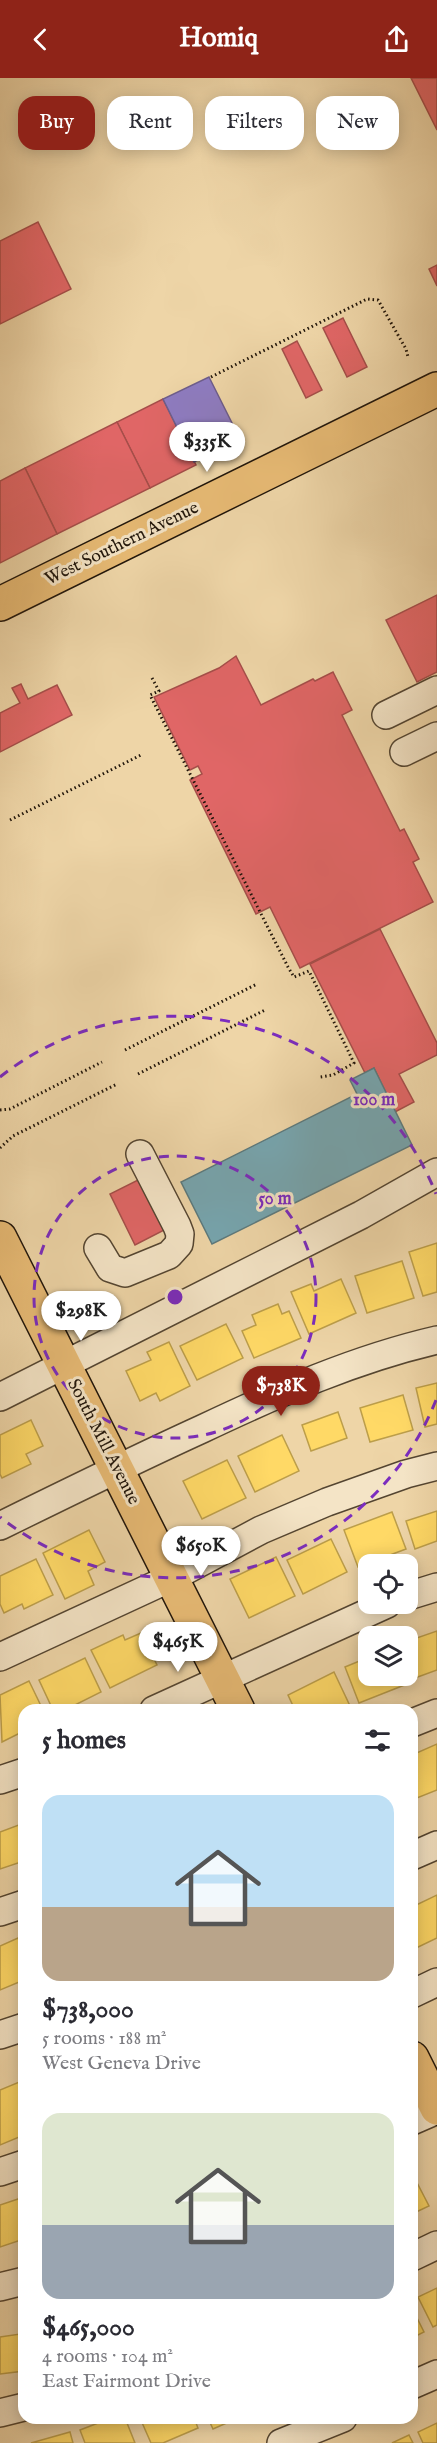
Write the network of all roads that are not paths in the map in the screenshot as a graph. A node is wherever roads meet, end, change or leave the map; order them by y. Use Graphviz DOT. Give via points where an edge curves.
graph roads {
  1 [pos="437,389"];
  2 [pos="0,604"];
  3 [pos="437,690"];
  4 [pos="386,715"];
  5 [pos="437,736"];
  6 [pos="404,752"];
  7 [pos="140,1154"];
  8 [pos="437,1172"];
  9 [pos="0,1238"];
  10 [pos="98,1248"];
  11 [pos="437,1341"];
  12 [pos="64,1366"];
  13 [pos="0,1397"];
  14 [pos="437,1466"];
  15 [pos="117,1469"];
  16 [pos="0,1526"];
  17 [pos="173,1577"];
  18 [pos="437,1587"];
  19 [pos="418,1593"];
  20 [pos="364,1614"];
  21 [pos="0,1658"];
  22 [pos="222,1677"];
  23 [pos="166,1704"];
  24 [pos="235,1704"];
  25 [pos="437,1713"];
  26 [pos="418,1721"];
  27 [pos="18,1774"];
  28 [pos="0,1780"];
  29 [pos="437,1845"];
  30 [pos="418,1853"];
  31 [pos="18,1906"];
  32 [pos="0,1912"];
  33 [pos="437,1982"];
  34 [pos="418,1991"];
  35 [pos="18,2029"];
  36 [pos="0,2035"];
  37 [pos="418,2070"];
  38 [pos="437,2109"];
  39 [pos="418,2118"];
  40 [pos="18,2166"];
  41 [pos="0,2172"];
  42 [pos="437,2245"];
  43 [pos="418,2254"];
  44 [pos="18,2282"];
  45 [pos="0,2287"];
  46 [pos="437,2374"];
  47 [pos="418,2382"];
  48 [pos="18,2408"];
  49 [pos="0,2413"];
  50 [pos="329,2424"];
  51 [pos="281,2443"];
  1 -- 2 [label="main road, West Southern Avenue"];
  3 -- 4 [label="street"];
  5 -- 6 [label="street"];
  7 -- 10 [label="street" via="177,1226 179,1244 169,1255 124,1273 110,1268"];
  8 -- 12 [label="street" via="362,1215"];
  9 -- 12 [label="main road, South Mill Avenue"];
  11 -- 15 [label="street" via="390,1351 288,1389"];
  12 -- 13 [label="street"];
  12 -- 15 [label="main road, South Mill Avenue"];
  14 -- 17 [label="street" via="327,1502 261,1530"];
  15 -- 16 [label="street"];
  15 -- 17 [label="main road, South Mill Avenue"];
  17 -- 21 [label="street"];
  17 -- 22 [label="main road, South Mill Avenue"];
  18 -- 19 [label="street"];
  20 -- 22 [label="street"];
  22 -- 23 [label="street"];
  22 -- 24 [label="main road, South Mill Avenue"];
  25 -- 26 [label="street"];
  27 -- 28 [label="street"];
  29 -- 30 [label="street"];
  31 -- 32 [label="street"];
  33 -- 34 [label="street"];
  35 -- 36 [label="street"];
  37 -- 38 [label="main road"];
  38 -- 39 [label="street"];
  40 -- 41 [label="street"];
  42 -- 43 [label="street"];
  44 -- 45 [label="street"];
  46 -- 47 [label="street"];
  48 -- 49 [label="street"];
  50 -- 51 [label="street"];
}
